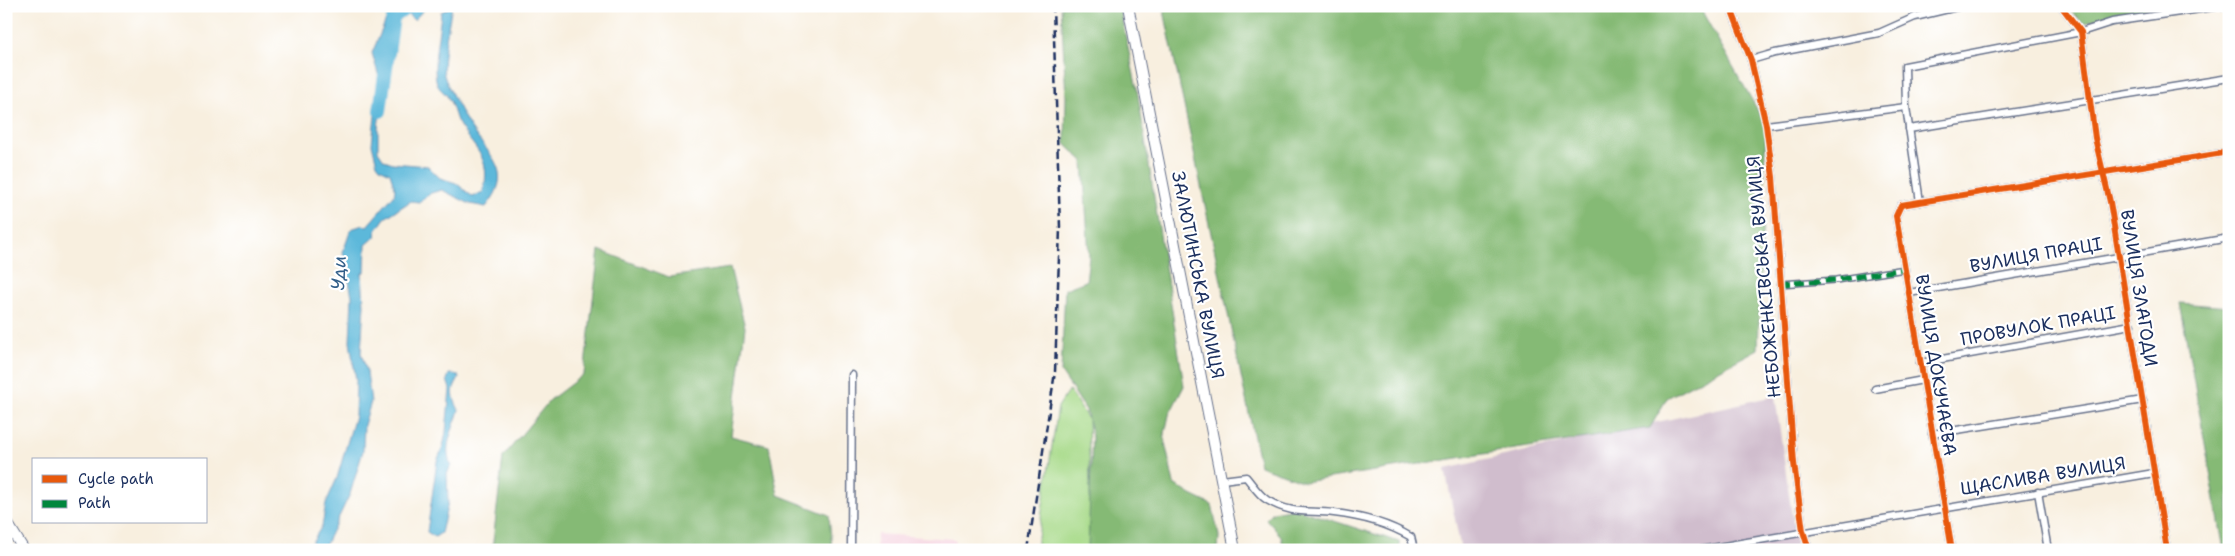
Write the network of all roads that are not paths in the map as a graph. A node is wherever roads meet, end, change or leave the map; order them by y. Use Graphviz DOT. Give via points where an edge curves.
graph roads {
  1 [pos="1128,6"];
  2 [pos="1730,6"];
  3 [pos="1961,6"];
  4 [pos="2061,6"];
  5 [pos="2221,6"];
  6 [pos="2081,32"];
  7 [pos="1751,60"];
  8 [pos="2229,78"];
  9 [pos="2090,101"];
  10 [pos="1906,107"];
  11 [pos="1766,125"];
  12 [pos="1909,129"];
  13 [pos="2229,152"];
  14 [pos="2103,173"];
  15 [pos="1920,202"];
  16 [pos="2229,238"];
  17 [pos="2119,256"];
  18 [pos="1905,269"];
  19 [pos="1780,284"];
  20 [pos="1909,294"];
  21 [pos="2131,325"];
  22 [pos="1920,363"];
  23 [pos="852,375"];
  24 [pos="1923,380"];
  25 [pos="1875,389"];
  26 [pos="2142,400"];
  27 [pos="1932,434"];
  28 [pos="2154,473"];
  29 [pos="1222,480"];
  30 [pos="2038,492"];
  31 [pos="1945,508"];
  32 [pos="6,521"];
  33 [pos="1803,531"];
  34 [pos="24,550"];
  35 [pos="851,550"];
  36 [pos="1235,550"];
  37 [pos="1414,550"];
  38 [pos="1700,550"];
  39 [pos="1809,550"];
  40 [pos="1952,550"];
  41 [pos="2048,550"];
  42 [pos="2167,550"];
  1 -- 29 [label="main road, ЗАЛЮТИНСЬКА ВУЛИЦЯ"];
  2 -- 7 [label="street, НЕБОЖЕНКІВСЬКА ВУЛИЦЯ"];
  3 -- 7 [label="street" via="1915,18 1879,33"];
  4 -- 6 [label="street"];
  5 -- 6 [label="street" via="2112,22"];
  6 -- 9 [label="street, ВУЛИЦЯ ЗЛАГОДИ"];
  6 -- 10 [label="street" via="1905,66"];
  7 -- 11 [label="street, НЕБОЖЕНКІВСЬКА ВУЛИЦЯ"];
  8 -- 9 [label="street"];
  9 -- 12 [label="street"];
  9 -- 14 [label="street, ВУЛИЦЯ ЗЛАГОДИ"];
  10 -- 11 [label="street"];
  10 -- 12 [label="street"];
  11 -- 19 [label="street, НЕБОЖЕНКІВСЬКА ВУЛИЦЯ"];
  12 -- 15 [label="street"];
  13 -- 14 [label="street"];
  14 -- 15 [label="street"];
  14 -- 17 [label="street, ВУЛИЦЯ ЗЛАГОДИ"];
  15 -- 18 [label="street, ВУЛИЦЯ ДОКУЧАЄВА" via="1901,205 1896,216"];
  16 -- 17 [label="street, ВУЛИЦЯ ПРАЦІ"];
  17 -- 20 [label="street, ВУЛИЦЯ ПРАЦІ"];
  17 -- 21 [label="street, ВУЛИЦЯ ЗЛАГОДИ"];
  18 -- 19 [label="street" via="1836,280"];
  18 -- 20 [label="street, ВУЛИЦЯ ДОКУЧАЄВА"];
  19 -- 33 [label="street, НЕБОЖЕНКІВСЬКА ВУЛИЦЯ" via="1794,463"];
  20 -- 22 [label="street, ВУЛИЦЯ ДОКУЧАЄВА"];
  21 -- 22 [label="street, ПРОВУЛОК ПРАЦІ"];
  21 -- 26 [label="street, ВУЛИЦЯ ЗЛАГОДИ"];
  22 -- 24 [label="street, ВУЛИЦЯ ДОКУЧАЄВА"];
  23 -- 35 [label="street"];
  24 -- 25 [label="street"];
  24 -- 27 [label="street, ВУЛИЦЯ ДОКУЧАЄВА"];
  26 -- 27 [label="street"];
  26 -- 28 [label="street, ВУЛИЦЯ ЗЛАГОДИ"];
  27 -- 31 [label="street, ВУЛИЦЯ ДОКУЧАЄВА"];
  28 -- 30 [label="street, ЩАСЛИВА ВУЛИЦЯ"];
  28 -- 42 [label="street, ВУЛИЦЯ ЗЛАГОДИ"];
  29 -- 36 [label="main road, ЗАЛЮТИНСЬКА ВУЛИЦЯ"];
  29 -- 37 [label="street" via="1246,477 1265,499 1284,507 1306,513 1334,513 1394,528 1411,537"];
  30 -- 31 [label="street, ЩАСЛИВА ВУЛИЦЯ"];
  30 -- 41 [label="street"];
  31 -- 33 [label="street, ЩАСЛИВА ВУЛИЦЯ"];
  31 -- 40 [label="street, ВУЛИЦЯ ДОКУЧАЄВА"];
  32 -- 34 [label="main road"];
  33 -- 38 [label="street, ЩАСЛИВА ВУЛИЦЯ"];
  33 -- 39 [label="street, НЕБОЖЕНКІВСЬКА ВУЛИЦЯ"];
}
